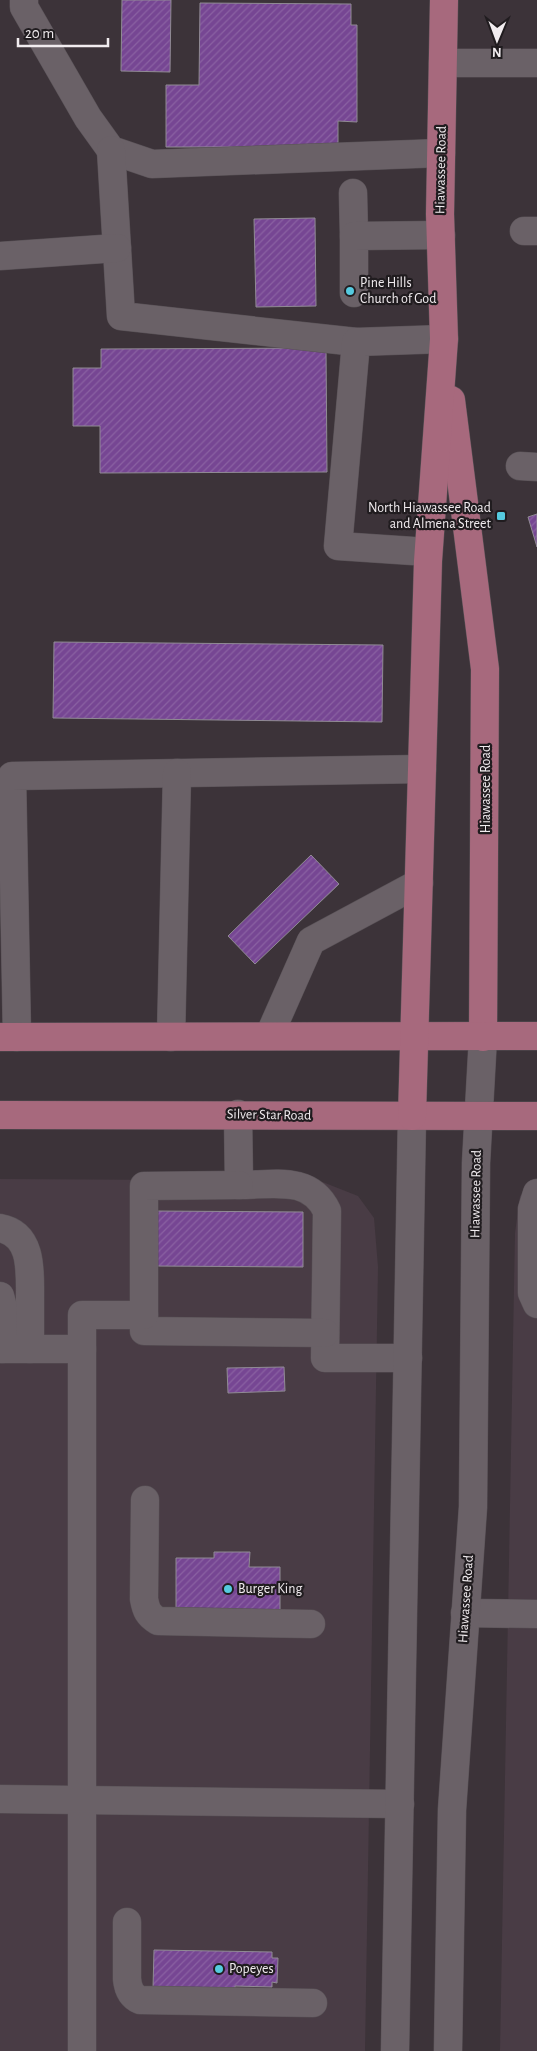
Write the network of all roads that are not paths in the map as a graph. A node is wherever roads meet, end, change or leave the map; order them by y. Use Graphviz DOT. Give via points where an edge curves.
graph roads {
  1 [pos="24,0"];
  2 [pos="444,0"];
  3 [pos="443,63"];
  4 [pos="537,63"];
  5 [pos="111,150"];
  6 [pos="441,153"];
  7 [pos="353,193"];
  8 [pos="441,235"];
  9 [pos="354,236"];
  10 [pos="117,248"];
  11 [pos="0,256"];
  12 [pos="354,293"];
  13 [pos="444,339"];
  14 [pos="356,342"];
  15 [pos="428,552"];
  16 [pos="422,769"];
  17 [pos="177,773"];
  18 [pos="419,883"];
  19 [pos="269,1036"];
  20 [pos="414,1036"];
  21 [pos="537,1036"];
  22 [pos="9,1037"];
  23 [pos="172,1037"];
  24 [pos="483,1037"];
  25 [pos="238,1114"];
  26 [pos="0,1115"];
  27 [pos="412,1116"];
  28 [pos="478,1116"];
  29 [pos="537,1116"];
  30 [pos="239,1185"];
  31 [pos="537,1193"];
  32 [pos="0,1228"];
  33 [pos="534,1245"];
  34 [pos="0,1296"];
  35 [pos="537,1304"];
  36 [pos="144,1315"];
  37 [pos="325,1333"];
  38 [pos="1,1349"];
  39 [pos="30,1349"];
  40 [pos="82,1349"];
  41 [pos="408,1358"];
  42 [pos="145,1500"];
  43 [pos="466,1613"];
  44 [pos="537,1614"];
  45 [pos="311,1624"];
  46 [pos="0,1799"];
  47 [pos="82,1799"];
  48 [pos="400,1804"];
  49 [pos="127,1922"];
  50 [pos="313,2003"];
  51 [pos="82,2051"];
  52 [pos="395,2051"];
  53 [pos="448,2051"];
  1 -- 5 [label="street" via="24,7 88,118"];
  2 -- 3 [label="main road, Hiawassee Road"];
  3 -- 4 [label="street"];
  3 -- 6 [label="main road, Hiawassee Road"];
  5 -- 6 [label="street" via="152,164"];
  5 -- 10 [label="street"];
  6 -- 8 [label="main road, Hiawassee Road"];
  7 -- 9 [label="street"];
  8 -- 9 [label="street"];
  8 -- 13 [label="main road, Hiawassee Road"];
  9 -- 12 [label="street"];
  10 -- 11 [label="street"];
  10 -- 14 [label="street" via="121,316"];
  13 -- 14 [label="street"];
  13 -- 15 [label="main road, Hiawassee Road"];
  13 -- 24 [label="main road, Hiawassee Road" via="485,668"];
  14 -- 15 [label="street" via="338,546"];
  15 -- 16 [label="main road, Hiawassee Road"];
  16 -- 17 [label="street"];
  16 -- 18 [label="main road, Hiawassee Road"];
  17 -- 22 [label="street" via="12,776"];
  17 -- 23 [label="street"];
  18 -- 19 [label="street" via="311,940"];
  18 -- 20 [label="main road, Hiawassee Road"];
  19 -- 20 [label="main road"];
  19 -- 23 [label="main road"];
  20 -- 24 [label="main road"];
  20 -- 27 [label="main road, Hiawassee Road"];
  21 -- 24 [label="main road"];
  22 -- 23 [label="main road"];
  24 -- 28 [label="street, Hiawassee Road"];
  25 -- 26 [label="main road, Silver Star Road"];
  25 -- 27 [label="main road, Silver Star Road"];
  25 -- 30 [label="street"];
  27 -- 28 [label="main road, Silver Star Road"];
  27 -- 41 [label="street, Hiawassee Road"];
  28 -- 29 [label="main road, Silver Star Road"];
  28 -- 43 [label="street, Hiawassee Road" via="472,1507"];
  30 -- 36 [label="street" via="144,1186"];
  30 -- 37 [label="street" via="295,1184 313,1191 323,1201 327,1211"];
  31 -- 33 [label="street" via="532,1209"];
  32 -- 39 [label="street" via="15,1233 30,1263"];
  33 -- 35 [label="street" via="532,1293"];
  34 -- 38 [label="street" via="3,1307"];
  36 -- 37 [label="street" via="144,1330"];
  36 -- 40 [label="street" via="82,1315"];
  37 -- 41 [label="street" via="325,1358"];
  38 -- 39 [label="street"];
  39 -- 40 [label="street"];
  40 -- 47 [label="street"];
  41 -- 48 [label="street, Hiawassee Road"];
  42 -- 45 [label="street" via="144,1599 151,1617 158,1621"];
  43 -- 44 [label="street"];
  43 -- 53 [label="street, Hiawassee Road" via="452,1810"];
  46 -- 47 [label="street"];
  47 -- 48 [label="street"];
  47 -- 51 [label="street"];
  48 -- 52 [label="street, Hiawassee Road"];
  49 -- 50 [label="street" via="127,1986 135,1998"];
}
